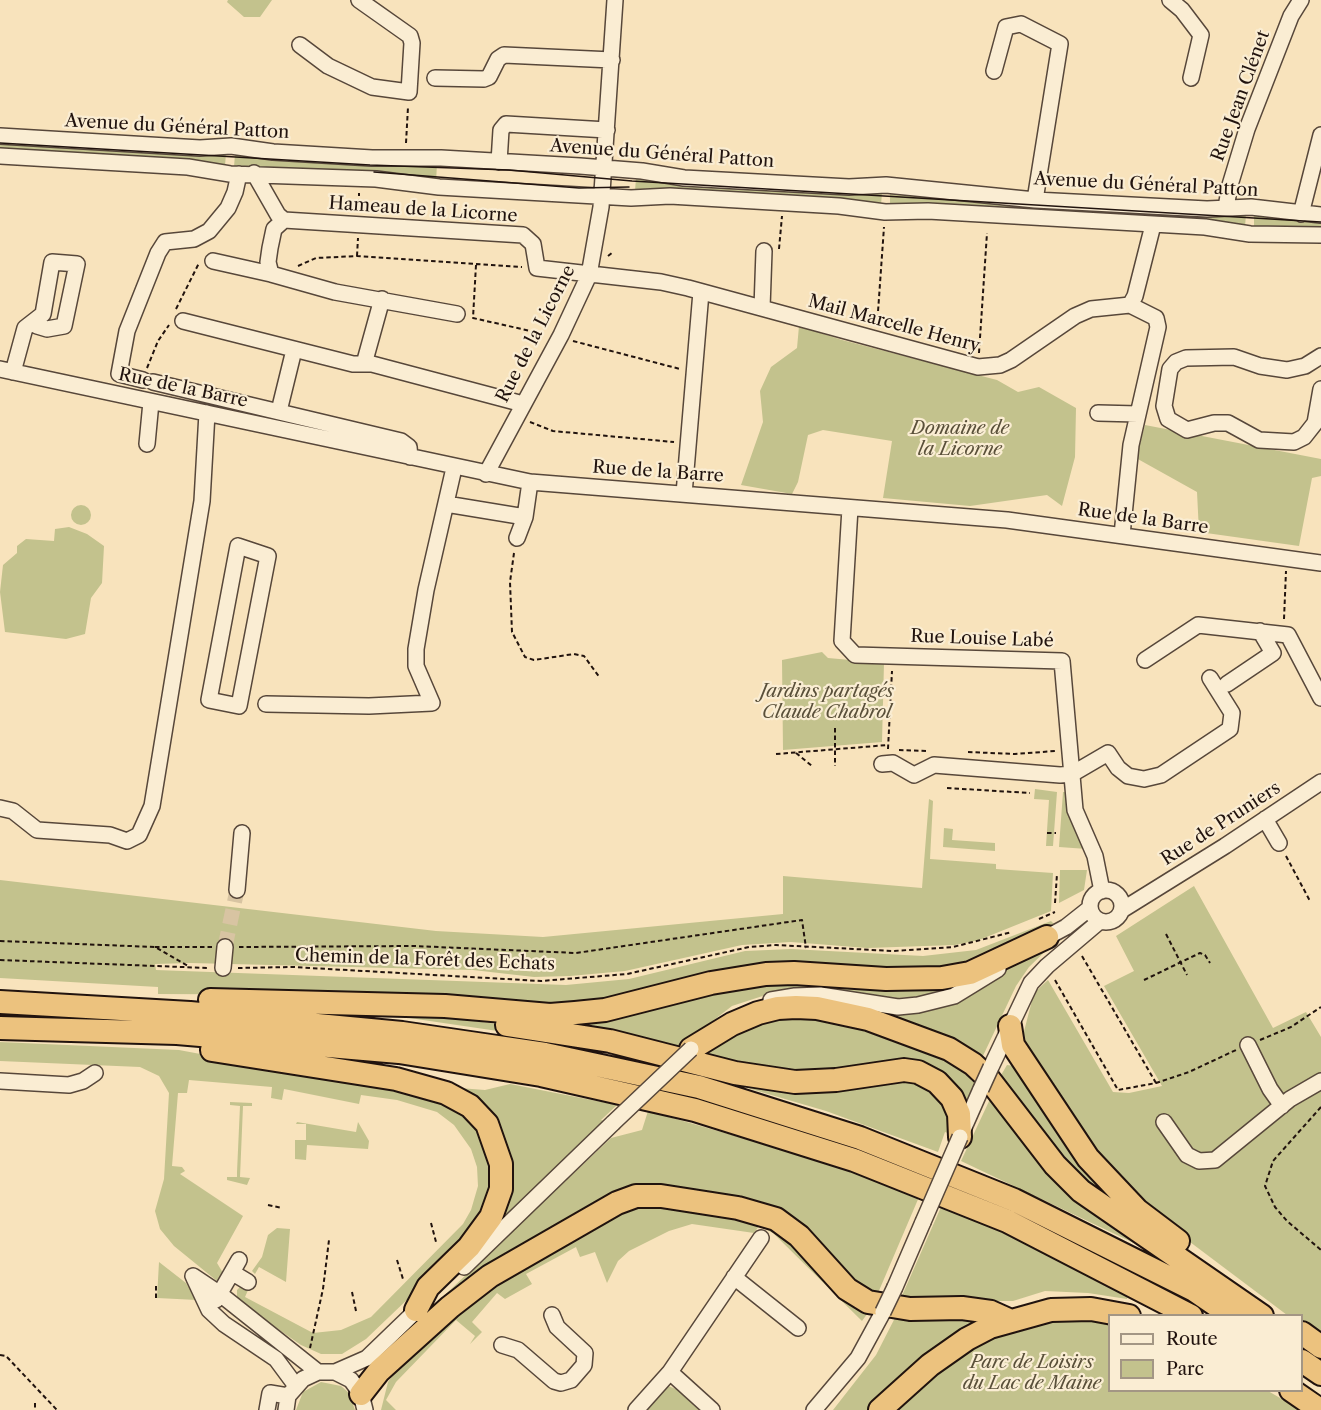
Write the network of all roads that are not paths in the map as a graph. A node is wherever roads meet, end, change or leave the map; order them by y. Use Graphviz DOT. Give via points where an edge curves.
graph roads {
  1 [pos="359,0"];
  2 [pos="615,0"];
  3 [pos="1170,0"];
  4 [pos="1301,0"];
  5 [pos="300,45"];
  6 [pos="612,60"];
  7 [pos="994,71"];
  8 [pos="435,78"];
  9 [pos="1191,78"];
  10 [pos="607,129"];
  11 [pos="1321,135"];
  12 [pos="0,136"];
  13 [pos="0,156"];
  14 [pos="499,162"];
  15 [pos="605,169"];
  16 [pos="239,174"];
  17 [pos="254,174"];
  18 [pos="602,196"];
  19 [pos="1035,200"];
  20 [pos="1226,207"];
  21 [pos="1300,214"];
  22 [pos="1321,215"];
  23 [pos="284,220"];
  24 [pos="1153,225"];
  25 [pos="1321,235"];
  26 [pos="764,251"];
  27 [pos="207,260"];
  28 [pos="276,275"];
  29 [pos="589,275"];
  30 [pos="701,292"];
  31 [pos="382,299"];
  32 [pos="1130,305"];
  33 [pos="762,308"];
  34 [pos="457,315"];
  35 [pos="176,319"];
  36 [pos="34,322"];
  37 [pos="294,350"];
  38 [pos="1321,356"];
  39 [pos="364,364"];
  40 [pos="6,370"];
  41 [pos="1321,389"];
  42 [pos="151,402"];
  43 [pos="523,404"];
  44 [pos="279,411"];
  45 [pos="207,413"];
  46 [pos="1098,413"];
  47 [pos="1138,414"];
  48 [pos="147,444"];
  49 [pos="410,457"];
  50 [pos="454,468"];
  51 [pos="486,474"];
  52 [pos="530,482"];
  53 [pos="684,494"];
  54 [pos="447,504"];
  55 [pos="850,508"];
  56 [pos="525,517"];
  57 [pos="1122,535"];
  58 [pos="516,544"];
  59 [pos="1321,564"];
  60 [pos="1260,631"];
  61 [pos="1145,660"];
  62 [pos="1210,678"];
  63 [pos="1227,684"];
  64 [pos="1321,698"];
  65 [pos="239,706"];
  66 [pos="882,764"];
  67 [pos="1072,774"];
  68 [pos="1321,782"];
  69 [pos="0,808"];
  70 [pos="1265,819"];
  71 [pos="242,833"];
  72 [pos="1279,843"];
  73 [pos="237,890"];
  74 [pos="1102,891"];
  75 [pos="1121,904"];
  76 [pos="1090,908"];
  77 [pos="1100,921"];
  78 [pos="1041,929"];
  79 [pos="225,947"];
  80 [pos="223,968"];
  81 [pos="0,1002"];
  82 [pos="391,1006"];
  83 [pos="135,1009"];
  84 [pos="1010,1026"];
  85 [pos="0,1028"];
  86 [pos="47,1030"];
  87 [pos="1248,1045"];
  88 [pos="691,1049"];
  89 [pos="95,1073"];
  90 [pos="0,1081"];
  91 [pos="1321,1082"];
  92 [pos="1282,1106"];
  93 [pos="1164,1122"];
  94 [pos="960,1137"];
  95 [pos="761,1238"];
  96 [pos="734,1277"];
  97 [pos="248,1282"];
  98 [pos="220,1294"];
  99 [pos="209,1310"];
  100 [pos="416,1310"];
  101 [pos="1119,1314"];
  102 [pos="1187,1314"];
  103 [pos="1229,1314"];
  104 [pos="1259,1314"];
  105 [pos="1275,1314"];
  106 [pos="552,1316"];
  107 [pos="248,1319"];
  108 [pos="1011,1321"];
  109 [pos="798,1328"];
  110 [pos="1303,1334"];
  111 [pos="1303,1344"];
  112 [pos="502,1345"];
  113 [pos="1321,1347"];
  114 [pos="1321,1356"];
  115 [pos="1303,1362"];
  116 [pos="318,1372"];
  117 [pos="335,1372"];
  118 [pos="670,1372"];
  119 [pos="1321,1374"];
  120 [pos="1303,1386"];
  121 [pos="1294,1392"];
  122 [pos="1321,1397"];
  123 [pos="290,1398"];
  124 [pos="363,1402"];
  125 [pos="638,1407"];
  126 [pos="267,1410"];
  127 [pos="712,1410"];
  128 [pos="814,1410"];
  129 [pos="880,1410"];
  130 [pos="1320,1410"];
  1 -- 5 [label="street" via="410,36 409,92 372,87 328,66"];
  2 -- 6 [label="street, Rue de la Licorne"];
  3 -- 9 [label="street" via="1201,35"];
  4 -- 20 [label="street, Rue Jean Clénet" via="1291,16 1247,129"];
  6 -- 8 [label="street" via="504,55 484,79"];
  6 -- 10 [label="street, Rue de la Licorne"];
  7 -- 19 [label="street" via="1006,27 1022,24 1060,44"];
  10 -- 14 [label="street" via="506,124 501,130"];
  10 -- 15 [label="street, Rue de la Licorne"];
  11 -- 21 [label="street"];
  12 -- 14 [label="street, Avenue du Général Patton"];
  13 -- 16 [label="street" via="188,167"];
  14 -- 15 [label="street, Avenue du Général Patton"];
  15 -- 18 [label="street, Rue de la Licorne"];
  15 -- 19 [label="street, Avenue du Général Patton" via="684,178 849,187 886,185"];
  16 -- 17 [label="street"];
  16 -- 44 [label="street" via="228,208 209,231 194,239 165,242 158,253 127,331 119,374"];
  17 -- 18 [label="street"];
  17 -- 23 [label="street"];
  18 -- 24 [label="street" via="670,196 838,206 885,213"];
  18 -- 29 [label="street, Rue de la Licorne"];
  19 -- 20 [label="street, Avenue du Général Patton"];
  20 -- 21 [label="street, Avenue du Général Patton"];
  21 -- 22 [label="street, Avenue du Général Patton"];
  23 -- 28 [label="street" via="274,229 270,248 268,262"];
  23 -- 29 [label="street, Hameau de la Licorne" via="523,235 533,244 537,268"];
  24 -- 25 [label="street" via="1250,234"];
  24 -- 32 [label="street"];
  26 -- 33 [label="street"];
  27 -- 28 [label="street"];
  28 -- 31 [label="street" via="335,292"];
  29 -- 30 [label="street, Mail Marcelle Henry" via="661,282"];
  29 -- 43 [label="street, Rue de la Licorne"];
  30 -- 33 [label="street, Mail Marcelle Henry"];
  30 -- 53 [label="street"];
  31 -- 34 [label="street"];
  31 -- 39 [label="street"];
  32 -- 33 [label="street, Mail Marcelle Henry" via="1085,312 1011,360 987,367 952,361"];
  32 -- 47 [label="street" via="1156,318 1158,327"];
  35 -- 37 [label="street"];
  36 -- 40 [label="street" via="25,328"];
  37 -- 39 [label="street"];
  37 -- 44 [label="street"];
  38 -- 41 [label="street" via="1305,366 1287,370 1234,357 1186,358 1170,369 1164,406 1168,419 1187,430 1228,423 1259,440 1294,442 1304,437 1314,423"];
  39 -- 43 [label="street"];
  40 -- 42 [label="street, Rue de la Barre"];
  42 -- 45 [label="street, Rue de la Barre"];
  42 -- 48 [label="street"];
  43 -- 51 [label="street, Rue de la Licorne"];
  44 -- 49 [label="street" via="401,441 409,447"];
  45 -- 49 [label="street, Rue de la Barre"];
  45 -- 69 [label="street" via="202,501 152,806 139,835 128,841 110,835 37,830 13,811"];
  46 -- 47 [label="street"];
  47 -- 57 [label="street"];
  49 -- 50 [label="street, Rue de la Barre"];
  50 -- 51 [label="street, Rue de la Barre"];
  50 -- 54 [label="street"];
  51 -- 52 [label="street, Rue de la Barre"];
  52 -- 53 [label="street, Rue de la Barre"];
  52 -- 56 [label="street"];
  53 -- 55 [label="street, Rue de la Barre"];
  54 -- 56 [label="street"];
  54 -- 65 [label="street" via="416,649 416,666 432,703"];
  55 -- 57 [label="street, Rue de la Barre" via="1007,520"];
  55 -- 67 [label="street, Rue Louise Labé" via="842,641 855,656 1062,661"];
  56 -- 58 [label="street"];
  57 -- 59 [label="street, Rue de la Barre"];
  60 -- 61 [label="street" via="1198,625"];
  60 -- 63 [label="street" via="1273,653"];
  60 -- 64 [label="street" via="1288,634"];
  62 -- 67 [label="street" via="1233,713 1230,729 1161,775 1144,779 1128,776 1108,753"];
  65 -- 65 [label="street" via="268,556 238,546 209,700"];
  66 -- 67 [label="street" via="893,764 914,775 934,765"];
  67 -- 74 [label="street, Rue Louise Labé" via="1075,810 1095,856"];
  68 -- 70 [label="street, Rue de Pruniers"];
  70 -- 72 [label="street"];
  70 -- 75 [label="street, Rue de Pruniers" via="1141,898"];
  71 -- 73 [label="street"];
  74 -- 75 [label="street" via="1112,891"];
  74 -- 76 [label="street" via="1094,896"];
  75 -- 77 [label="street" via="1112,921"];
  76 -- 77 [label="street"];
  76 -- 78 [label="street" via="1066,927"];
  77 -- 84 [label="street" via="1028,988"];
  78 -- 82 [label="highway" via="970,973 942,978 766,974 711,983 605,1010 550,1015 445,1006"];
  78 -- 88 [label="street" via="966,991 947,999 898,1006 831,996 784,997 736,1011"];
  79 -- 80 [label="street"];
  81 -- 83 [label="highway"];
  82 -- 83 [label="highway" via="170,999"];
  82 -- 94 [label="highway" via="610,1041 735,1073 795,1082 904,1070 918,1072 937,1082 952,1098 959,1114"];
  83 -- 103 [label="highway" via="402,1033 545,1054 699,1087 860,1137 1014,1200 1194,1290"];
  84 -- 94 [label="street, bridge"];
  84 -- 105 [label="highway" via="1013,1045 1073,1137 1108,1180 1137,1210"];
  85 -- 86 [label="highway"];
  86 -- 100 [label="highway" via="111,1041 220,1050 396,1079 446,1093 470,1106 487,1124 495,1144 501,1164 501,1189 491,1217 469,1247 428,1287"];
  86 -- 102 [label="highway" via="177,1033 399,1052 541,1075 695,1110 854,1161 1007,1221"];
  87 -- 92 [label="street"];
  88 -- 100 [label="street, bridge"];
  88 -- 104 [label="highway" via="749,1017 796,1007 868,1019 950,1049 973,1064 996,1087 1081,1191"];
  89 -- 90 [label="street" via="69,1085"];
  91 -- 92 [label="street"];
  92 -- 93 [label="street" via="1215,1160 1198,1161 1187,1155"];
  94 -- 128 [label="street, bridge" via="883,1312 858,1358"];
  95 -- 96 [label="street"];
  96 -- 109 [label="street"];
  96 -- 118 [label="street"];
  97 -- 98 [label="street" via="236,1266"];
  98 -- 99 [label="street"];
  98 -- 99 [label="street" via="193,1276"];
  98 -- 107 [label="street"];
  99 -- 107 [label="street"];
  99 -- 123 [label="street" via="276,1359"];
  100 -- 117 [label="street" via="367,1358"];
  101 -- 108 [label="highway" via="1091,1309 1051,1310"];
  106 -- 112 [label="street" via="557,1327 585,1353 584,1365 571,1380 554,1381 518,1350"];
  107 -- 116 [label="street"];
  108 -- 124 [label="highway" via="991,1312 962,1308 910,1309 868,1302 847,1289 799,1236 776,1219 738,1208 636,1196 490,1276 450,1306 379,1371"];
  108 -- 129 [label="highway" via="967,1339 930,1365"];
  110 -- 113 [label="highway"];
  111 -- 114 [label="highway"];
  115 -- 119 [label="highway"];
  116 -- 117 [label="street"];
  116 -- 123 [label="street" via="303,1379"];
  117 -- 124 [label="street" via="351,1380"];
  118 -- 125 [label="street"];
  118 -- 127 [label="street"];
  120 -- 122 [label="highway"];
  121 -- 130 [label="highway"];
  123 -- 126 [label="street" via="270,1393"];
}
